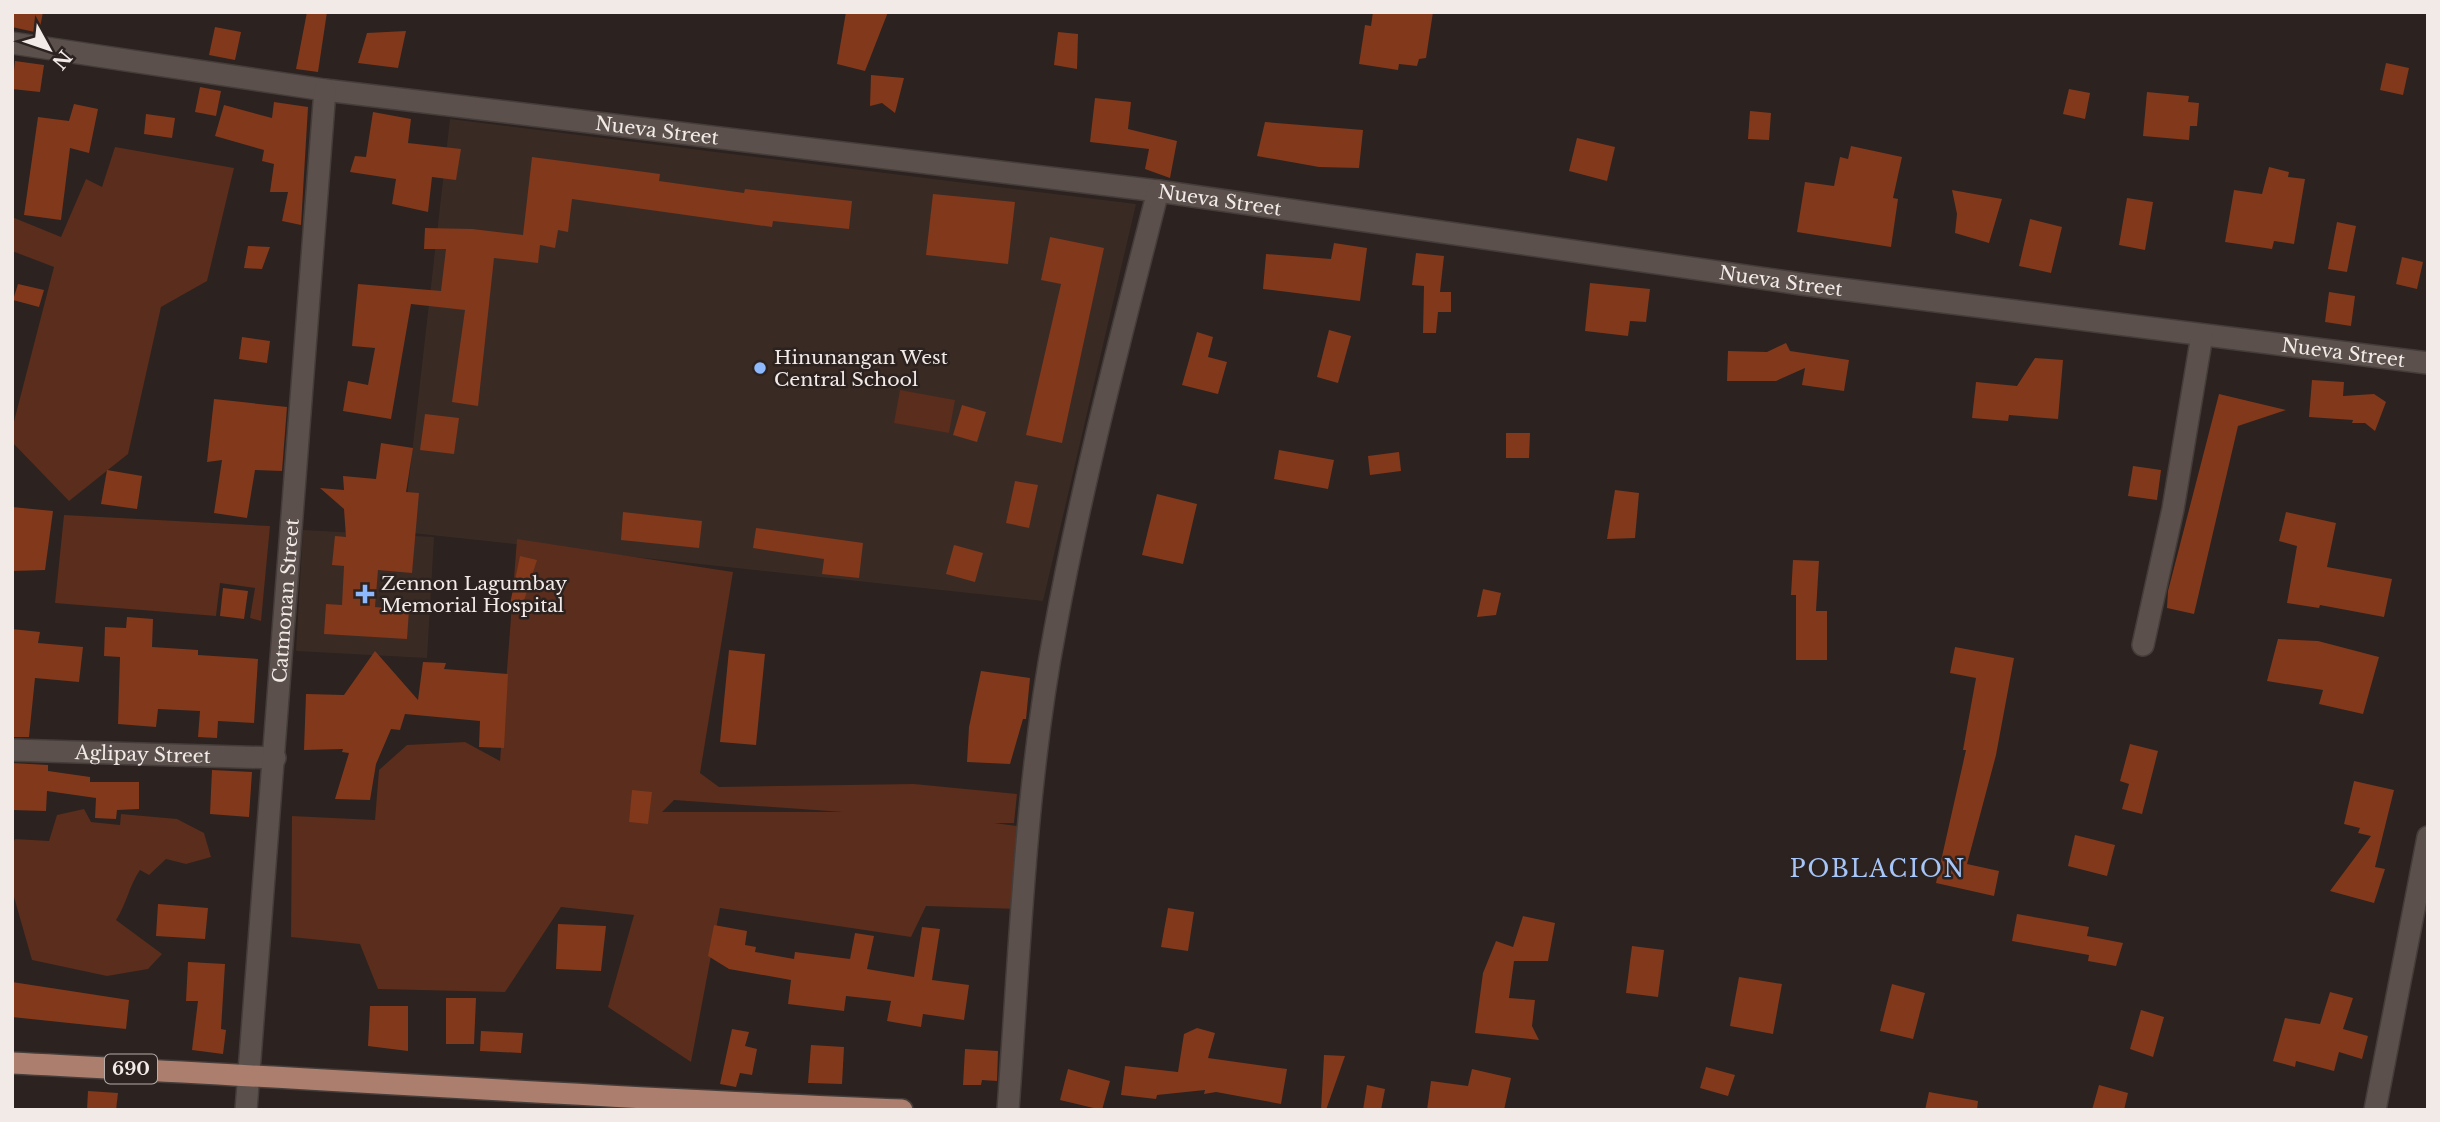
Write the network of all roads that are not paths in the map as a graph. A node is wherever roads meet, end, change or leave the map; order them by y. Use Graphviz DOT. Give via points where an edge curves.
graph roads {
  1 [pos="12,43"];
  2 [pos="325,90"];
  3 [pos="1158,191"];
  4 [pos="2203,335"];
  5 [pos="2428,363"];
  6 [pos="2143,645"];
  7 [pos="12,750"];
  8 [pos="275,758"];
  9 [pos="2428,837"];
  10 [pos="12,1063"];
  11 [pos="249,1075"];
  12 [pos="589,1103"];
  13 [pos="246,1110"];
  14 [pos="902,1110"];
  15 [pos="1008,1110"];
  16 [pos="2375,1110"];
  1 -- 2 [label="street, Nueva Street"];
  2 -- 3 [label="street, Nueva Street"];
  2 -- 8 [label="street, Catmonan Street"];
  3 -- 4 [label="street, Nueva Street" via="1801,284"];
  3 -- 15 [label="street" via="1054,631 1030,814"];
  4 -- 5 [label="street, Nueva Street"];
  4 -- 6 [label="street" via="2173,509"];
  7 -- 8 [label="street, Aglipay Street"];
  8 -- 11 [label="street, Catmonan Street"];
  9 -- 16 [label="street"];
  10 -- 11 [label="main road, 690"];
  11 -- 12 [label="main road, 690"];
  11 -- 13 [label="street, Catmonan Street"];
  12 -- 14 [label="main road, 690"];
}
